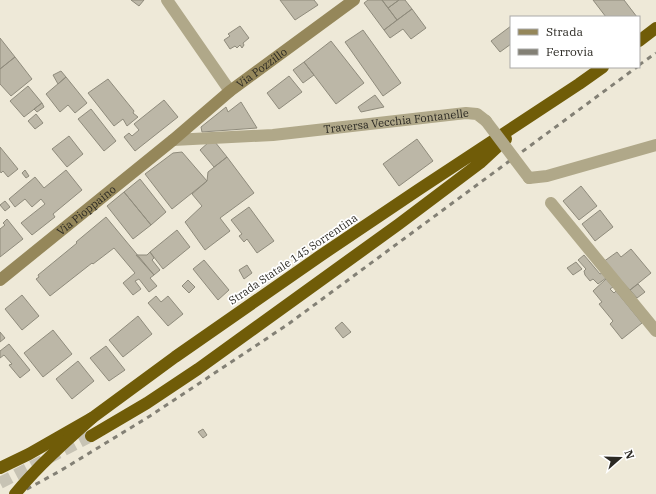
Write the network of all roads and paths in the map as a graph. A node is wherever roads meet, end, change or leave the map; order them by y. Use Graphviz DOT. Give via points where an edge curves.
graph roads {
  1 [pos="167,0"];
  2 [pos="354,0"];
  3 [pos="656,28"];
  4 [pos="640,40"];
  5 [pos="602,68"];
  6 [pos="230,91"];
  7 [pos="536,113"];
  8 [pos="173,140"];
  9 [pos="656,145"];
  10 [pos="551,203"];
  11 [pos="0,280"];
  12 [pos="656,331"];
  13 [pos="92,418"];
  14 [pos="91,436"];
  15 [pos="0,468"];
  16 [pos="15,494"];
  1 -- 6 [label="street"];
  2 -- 6 [label="main road, Via Pozzillo"];
  3 -- 4 [label="highway"];
  5 -- 7 [label="highway, Strada Statale 145 Sorrentina"];
  6 -- 8 [label="main road, Via Pozzillo"];
  7 -- 13 [label="highway, Strada Statale 145 Sorrentina" via="216,328"];
  7 -- 14 [label="highway" via="480,163 342,266 170,389"];
  8 -- 9 [label="street, Traversa Vecchia Fontanelle, bridge" via="273,135 466,113 477,114 529,178 547,176"];
  8 -- 11 [label="main road, Via Pioppaino"];
  10 -- 12 [label="street"];
  13 -- 15 [label="highway, bridge"];
  13 -- 16 [label="highway, Strada Statale 145 Sorrentina, bridge" via="43,462"];
}
